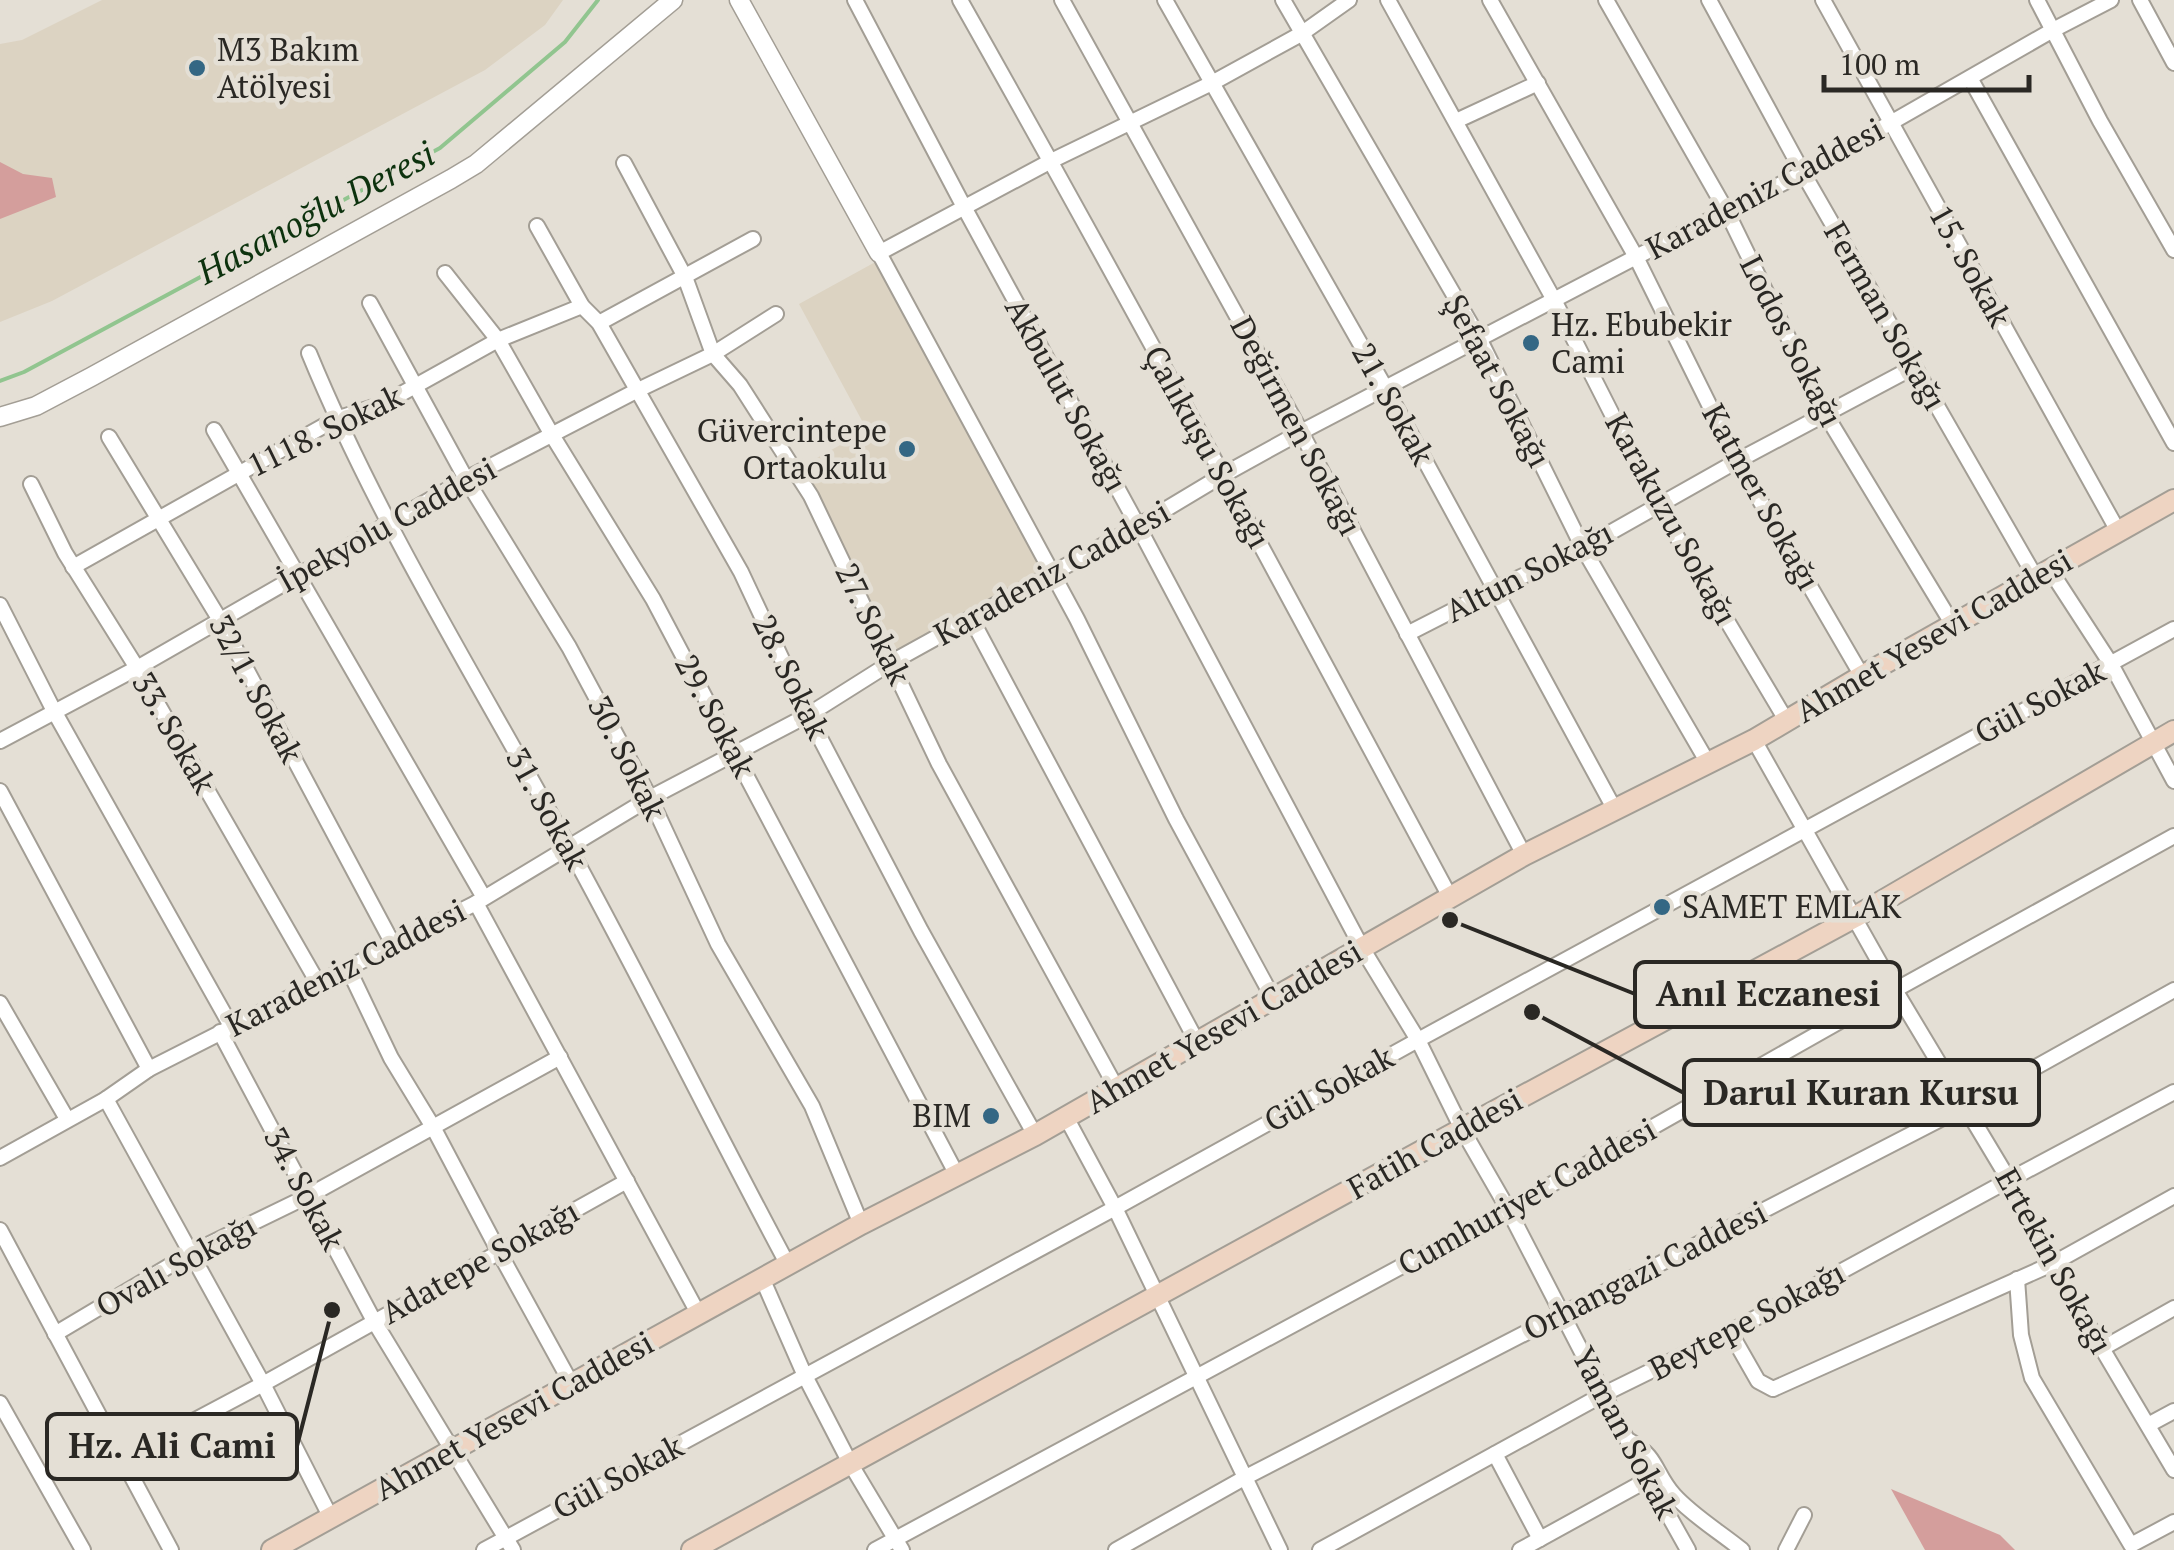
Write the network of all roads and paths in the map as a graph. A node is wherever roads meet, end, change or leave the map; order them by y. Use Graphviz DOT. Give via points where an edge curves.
graph roads {
  1 [pos="673,0"];
  2 [pos="739,0"];
  3 [pos="855,0"];
  4 [pos="960,0"];
  5 [pos="1062,0"];
  6 [pos="1165,0"];
  7 [pos="1283,0"];
  8 [pos="1349,0"];
  9 [pos="1388,0"];
  10 [pos="1490,0"];
  11 [pos="1606,0"];
  12 [pos="1710,0"];
  13 [pos="1823,0"];
  14 [pos="2037,0"];
  15 [pos="2111,0"];
  16 [pos="2140,0"];
  17 [pos="2053,30"];
  18 [pos="1301,34"];
  19 [pos="2174,63"];
  20 [pos="1970,78"];
  21 [pos="1538,83"];
  22 [pos="1212,84"];
  23 [pos="1456,121"];
  24 [pos="1129,122"];
  25 [pos="1890,123"];
  26 [pos="1051,161"];
  27 [pos="624,162"];
  28 [pos="1803,174"];
  29 [pos="964,208"];
  30 [pos="1727,212"];
  31 [pos="537,226"];
  32 [pos="753,239"];
  33 [pos="2174,250"];
  34 [pos="879,253"];
  35 [pos="1636,257"];
  36 [pos="445,273"];
  37 [pos="684,277"];
  38 [pos="1554,300"];
  39 [pos="370,303"];
  40 [pos="582,306"];
  41 [pos="776,314"];
  42 [pos="599,323"];
  43 [pos="498,340"];
  44 [pos="1480,340"];
  45 [pos="309,353"];
  46 [pos="713,354"];
  47 [pos="1914,367"];
  48 [pos="415,386"];
  49 [pos="1386,389"];
  50 [pos="636,391"];
  51 [pos="1826,415"];
  52 [pos="0,417"];
  53 [pos="336,419"];
  54 [pos="214,430"];
  55 [pos="1301,432"];
  56 [pos="552,435"];
  57 [pos="109,436"];
  58 [pos="2174,444"];
  59 [pos="1737,461"];
  60 [pos="240,473"];
  61 [pos="1223,475"];
  62 [pos="466,478"];
  63 [pos="31,484"];
  64 [pos="2174,500"];
  65 [pos="1658,505"];
  66 [pos="159,519"];
  67 [pos="388,522"];
  68 [pos="1138,526"];
  69 [pos="2118,532"];
  70 [pos="1583,548"];
  71 [pos="73,567"];
  72 [pos="297,574"];
  73 [pos="1051,574"];
  74 [pos="2043,574"];
  75 [pos="1495,589"];
  76 [pos="0,605"];
  77 [pos="220,620"];
  78 [pos="972,620"];
  79 [pos="1953,626"];
  80 [pos="2174,628"];
  81 [pos="1408,634"];
  82 [pos="892,662"];
  83 [pos="2111,664"];
  84 [pos="137,668"];
  85 [pos="1862,676"];
  86 [pos="54,710"];
  87 [pos="808,715"];
  88 [pos="1786,720"];
  89 [pos="2174,731"];
  90 [pos="1754,740"];
  91 [pos="0,741"];
  92 [pos="2154,742"];
  93 [pos="734,754"];
  94 [pos="1708,763"];
  95 [pos="2174,781"];
  96 [pos="0,791"];
  97 [pos="650,798"];
  98 [pos="1615,810"];
  99 [pos="1804,830"];
  100 [pos="2174,836"];
  101 [pos="568,845"];
  102 [pos="1524,855"];
  103 [pos="1450,897"];
  104 [pos="479,900"];
  105 [pos="1855,917"];
  106 [pos="394,946"];
  107 [pos="1362,948"];
  108 [pos="348,968"];
  109 [pos="318,983"];
  110 [pos="1895,990"];
  111 [pos="2174,990"];
  112 [pos="1274,1000"];
  113 [pos="0,1002"];
  114 [pos="226,1029"];
  115 [pos="1418,1040"];
  116 [pos="1197,1042"];
  117 [pos="560,1057"];
  118 [pos="150,1070"];
  119 [pos="1117,1089"];
  120 [pos="2174,1092"];
  121 [pos="106,1099"];
  122 [pos="1966,1106"];
  123 [pos="1066,1117"];
  124 [pos="68,1119"];
  125 [pos="433,1127"];
  126 [pos="1462,1128"];
  127 [pos="1035,1135"];
  128 [pos="0,1158"];
  129 [pos="957,1176"];
  130 [pos="2009,1180"];
  131 [pos="627,1181"];
  132 [pos="308,1196"];
  133 [pos="2174,1196"];
  134 [pos="1115,1208"];
  135 [pos="1508,1210"];
  136 [pos="861,1224"];
  137 [pos="0,1230"];
  138 [pos="191,1252"];
  139 [pos="499,1252"];
  140 [pos="2052,1264"];
  141 [pos="788,1265"];
  142 [pos="762,1278"];
  143 [pos="2017,1279"];
  144 [pos="1158,1296"];
  145 [pos="2174,1308"];
  146 [pos="698,1313"];
  147 [pos="1561,1314"];
  148 [pos="374,1321"];
  149 [pos="1730,1332"];
  150 [pos="55,1334"];
  151 [pos="2103,1348"];
  152 [pos="805,1376"];
  153 [pos="1196,1377"];
  154 [pos="572,1383"];
  155 [pos="263,1384"];
  156 [pos="1604,1394"];
  157 [pos="0,1402"];
  158 [pos="2174,1411"];
  159 [pos="2148,1425"];
  160 [pos="1627,1439"];
  161 [pos="452,1448"];
  162 [pos="1495,1454"];
  163 [pos="122,1459"];
  164 [pos="850,1463"];
  165 [pos="2174,1470"];
  166 [pos="1246,1477"];
  167 [pos="1649,1479"];
  168 [pos="1804,1515"];
  169 [pos="330,1518"];
  170 [pos="2174,1522"];
  171 [pos="1540,1539"];
  172 [pos="510,1544"];
  173 [pos="899,1544"];
  174 [pos="2132,1548"];
  175 [pos="83,1550"];
  176 [pos="171,1550"];
  177 [pos="272,1550"];
  178 [pos="484,1550"];
  179 [pos="692,1550"];
  180 [pos="875,1550"];
  181 [pos="1116,1550"];
  182 [pos="1280,1550"];
  183 [pos="1320,1550"];
  184 [pos="1520,1550"];
  185 [pos="1688,1550"];
  186 [pos="1742,1550"];
  187 [pos="1786,1550"];
  1 -- 52 [label="street" via="452,179 36,406"];
  2 -- 34 [label="street"];
  3 -- 29 [label="street, Akbulut Sokağı"];
  4 -- 26 [label="street, Çalıkuşu Sokağı"];
  5 -- 24 [label="street, Değirmen Sokağı"];
  6 -- 22 [label="street, 21. Sokak"];
  7 -- 18 [label="street, Şefaat Sokağı"];
  8 -- 18 [label="street"];
  9 -- 23 [label="street, Karakuzu Sokağı"];
  10 -- 21 [label="street, Katmer Sokağı"];
  11 -- 30 [label="street, Lodos Sokağı"];
  12 -- 28 [label="street, Ferman Sokağı"];
  13 -- 25 [label="street, 15. Sokak"];
  14 -- 17 [label="street"];
  15 -- 17 [label="street, Karadeniz Caddesi"];
  16 -- 19 [label="street"];
  17 -- 20 [label="street, Karadeniz Caddesi"];
  17 -- 33 [label="street"];
  18 -- 22 [label="street"];
  18 -- 44 [label="street, Şefaat Sokağı"];
  20 -- 25 [label="street, Karadeniz Caddesi"];
  20 -- 58 [label="street"];
  21 -- 23 [label="street"];
  21 -- 35 [label="street, Katmer Sokağı"];
  22 -- 24 [label="street"];
  22 -- 49 [label="street, 21. Sokak"];
  23 -- 38 [label="street, Karakuzu Sokağı"];
  24 -- 26 [label="street"];
  24 -- 55 [label="street, Değirmen Sokağı"];
  25 -- 28 [label="street, Karadeniz Caddesi"];
  25 -- 69 [label="street, 15. Sokak"];
  26 -- 29 [label="street"];
  26 -- 61 [label="street, Çalıkuşu Sokağı"];
  27 -- 37 [label="street, 27. Sokak"];
  28 -- 30 [label="street, Karadeniz Caddesi"];
  28 -- 47 [label="street, Ferman Sokağı"];
  29 -- 34 [label="street"];
  29 -- 68 [label="street, Akbulut Sokağı"];
  30 -- 35 [label="street, Karadeniz Caddesi"];
  30 -- 51 [label="street, Lodos Sokağı"];
  31 -- 40 [label="street, 28. Sokak"];
  32 -- 37 [label="street"];
  34 -- 73 [label="street"];
  35 -- 38 [label="street, Karadeniz Caddesi"];
  35 -- 59 [label="street, Katmer Sokağı"];
  36 -- 43 [label="street, 29. Sokak"];
  37 -- 42 [label="street"];
  37 -- 46 [label="street, 27. Sokak"];
  38 -- 44 [label="street, Karadeniz Caddesi"];
  38 -- 65 [label="street, Karakuzu Sokağı"];
  39 -- 48 [label="street, 30. Sokak"];
  40 -- 42 [label="street, 28. Sokak"];
  40 -- 43 [label="street, 1118. Sokak"];
  41 -- 46 [label="street, İpekyolu Caddesi"];
  42 -- 50 [label="street, 28. Sokak"];
  43 -- 48 [label="street, 1118. Sokak"];
  43 -- 56 [label="street, 29. Sokak"];
  44 -- 49 [label="street, Karadeniz Caddesi"];
  44 -- 70 [label="street, Şefaat Sokağı"];
  45 -- 53 [label="street, 31. Sokak"];
  46 -- 50 [label="street, İpekyolu Caddesi"];
  46 -- 82 [label="street, 27. Sokak" via="811,496"];
  47 -- 51 [label="street, Altun Sokağı"];
  47 -- 74 [label="street, Ferman Sokağı"];
  48 -- 53 [label="street, 1118. Sokak"];
  48 -- 62 [label="street, 30. Sokak"];
  49 -- 55 [label="street, Karadeniz Caddesi"];
  49 -- 75 [label="street, 21. Sokak"];
  50 -- 56 [label="street, İpekyolu Caddesi"];
  50 -- 87 [label="street, 28. Sokak" via="741,572"];
  51 -- 59 [label="street, Altun Sokağı"];
  51 -- 79 [label="street, Lodos Sokağı"];
  53 -- 60 [label="street, 1118. Sokak"];
  53 -- 67 [label="street, 31. Sokak"];
  54 -- 60 [label="street"];
  55 -- 61 [label="street, Karadeniz Caddesi"];
  55 -- 81 [label="street, Değirmen Sokağı"];
  56 -- 62 [label="street, İpekyolu Caddesi"];
  56 -- 93 [label="street, 29. Sokak" via="653,599"];
  57 -- 66 [label="street, 32/1. Sokak"];
  59 -- 65 [label="street, Altun Sokağı"];
  59 -- 85 [label="street, Katmer Sokağı"];
  60 -- 66 [label="street, 1118. Sokak"];
  60 -- 72 [label="street"];
  61 -- 68 [label="street, Karadeniz Caddesi"];
  61 -- 103 [label="street, Çalıkuşu Sokağı"];
  62 -- 67 [label="street, İpekyolu Caddesi"];
  62 -- 97 [label="street, 30. Sokak" via="569,647"];
  63 -- 71 [label="street, 33. Sokak"];
  64 -- 69 [label="main road, Ahmet Yesevi Caddesi"];
  65 -- 70 [label="street, Altun Sokağı"];
  65 -- 88 [label="street, Karakuzu Sokağı"];
  66 -- 71 [label="street, 1118. Sokak"];
  66 -- 77 [label="street, 32/1. Sokak"];
  67 -- 72 [label="street, İpekyolu Caddesi"];
  67 -- 101 [label="street, 31. Sokak"];
  68 -- 73 [label="street, Karadeniz Caddesi"];
  68 -- 107 [label="street, Akbulut Sokağı"];
  69 -- 74 [label="main road, Ahmet Yesevi Caddesi"];
  70 -- 75 [label="street, Altun Sokağı"];
  70 -- 94 [label="street, Şefaat Sokağı"];
  71 -- 84 [label="street, 33. Sokak"];
  72 -- 77 [label="street, İpekyolu Caddesi"];
  72 -- 104 [label="street"];
  73 -- 78 [label="street, Karadeniz Caddesi"];
  73 -- 112 [label="street"];
  74 -- 79 [label="main road, Ahmet Yesevi Caddesi"];
  74 -- 83 [label="street, Ferman Sokağı"];
  75 -- 81 [label="street, Altun Sokağı"];
  75 -- 98 [label="street, 21. Sokak"];
  76 -- 86 [label="street, 34. Sokak"];
  77 -- 84 [label="street, İpekyolu Caddesi"];
  77 -- 106 [label="street, 32/1. Sokak"];
  78 -- 82 [label="street, Karadeniz Caddesi"];
  78 -- 116 [label="street"];
  79 -- 85 [label="main road, Ahmet Yesevi Caddesi"];
  80 -- 83 [label="street, Gül Sokak"];
  81 -- 102 [label="street, Değirmen Sokağı"];
  82 -- 87 [label="street, Karadeniz Caddesi"];
  82 -- 119 [label="street, 27. Sokak" via="939,764"];
  83 -- 92 [label="street, Ferman Sokağı"];
  83 -- 99 [label="street, Gül Sokak"];
  84 -- 86 [label="street, İpekyolu Caddesi"];
  84 -- 109 [label="street, 33. Sokak"];
  85 -- 88 [label="main road, Ahmet Yesevi Caddesi"];
  86 -- 91 [label="street, İpekyolu Caddesi"];
  86 -- 114 [label="street, 34. Sokak"];
  87 -- 93 [label="street, Karadeniz Caddesi"];
  87 -- 127 [label="street, 28. Sokak"];
  88 -- 90 [label="main road, Ahmet Yesevi Caddesi"];
  89 -- 92 [label="main road, Fatih Caddesi"];
  90 -- 94 [label="main road, Ahmet Yesevi Caddesi"];
  90 -- 99 [label="street, Ertekin Sokağı"];
  92 -- 95 [label="street, Ferman Sokağı"];
  92 -- 105 [label="main road, Fatih Caddesi"];
  93 -- 97 [label="street, Karadeniz Caddesi"];
  93 -- 129 [label="street, 29. Sokak"];
  94 -- 98 [label="main road, Ahmet Yesevi Caddesi"];
  96 -- 118 [label="street"];
  97 -- 101 [label="street, Karadeniz Caddesi"];
  97 -- 136 [label="street, 30. Sokak" via="718,944 812,1106"];
  98 -- 102 [label="main road, Ahmet Yesevi Caddesi"];
  99 -- 105 [label="street, Ertekin Sokağı"];
  99 -- 115 [label="street, Gül Sokak"];
  100 -- 110 [label="street, Cumhuriyet Caddesi"];
  101 -- 104 [label="street, Karadeniz Caddesi"];
  101 -- 141 [label="street, 31. Sokak"];
  102 -- 103 [label="main road, Ahmet Yesevi Caddesi"];
  103 -- 107 [label="main road, Ahmet Yesevi Caddesi"];
  104 -- 106 [label="street, Karadeniz Caddesi"];
  104 -- 117 [label="street"];
  105 -- 110 [label="street, Ertekin Sokağı"];
  105 -- 126 [label="main road, Fatih Caddesi"];
  106 -- 108 [label="street, Karadeniz Caddesi"];
  107 -- 112 [label="main road, Ahmet Yesevi Caddesi"];
  107 -- 115 [label="street, Yaman Sokak"];
  108 -- 109 [label="street, Karadeniz Caddesi"];
  108 -- 125 [label="street"];
  109 -- 114 [label="street, Karadeniz Caddesi"];
  110 -- 122 [label="street, Ertekin Sokağı"];
  110 -- 135 [label="street, Cumhuriyet Caddesi"];
  111 -- 122 [label="street, Orhangazi Caddesi"];
  112 -- 116 [label="main road, Ahmet Yesevi Caddesi"];
  113 -- 124 [label="street"];
  114 -- 118 [label="street, Karadeniz Caddesi"];
  114 -- 132 [label="street, 34. Sokak"];
  115 -- 126 [label="street, Yaman Sokak"];
  115 -- 134 [label="street, Gül Sokak"];
  116 -- 119 [label="main road, Ahmet Yesevi Caddesi"];
  117 -- 125 [label="street, Ovalı Sokağı"];
  117 -- 131 [label="street"];
  118 -- 121 [label="street, Karadeniz Caddesi"];
  119 -- 123 [label="main road, Ahmet Yesevi Caddesi"];
  120 -- 130 [label="street, Beytepe Sokağı"];
  121 -- 124 [label="street, Karadeniz Caddesi"];
  121 -- 138 [label="street"];
  122 -- 130 [label="street, Ertekin Sokağı"];
  122 -- 147 [label="street, Orhangazi Caddesi"];
  123 -- 127 [label="main road, Ahmet Yesevi Caddesi"];
  123 -- 134 [label="street"];
  124 -- 128 [label="street, Karadeniz Caddesi"];
  125 -- 132 [label="street, Ovalı Sokağı"];
  125 -- 139 [label="street"];
  126 -- 135 [label="street, Yaman Sokak"];
  126 -- 144 [label="main road, Fatih Caddesi"];
  127 -- 129 [label="main road, Ahmet Yesevi Caddesi"];
  129 -- 136 [label="main road, Ahmet Yesevi Caddesi"];
  130 -- 140 [label="street, Ertekin Sokağı"];
  130 -- 149 [label="street, Beytepe Sokağı"];
  131 -- 139 [label="street, Adatepe Sokağı"];
  131 -- 146 [label="street"];
  132 -- 138 [label="street, Ovalı Sokağı"];
  132 -- 148 [label="street, 34. Sokak"];
  133 -- 140 [label="street"];
  134 -- 144 [label="street"];
  134 -- 152 [label="street, Gül Sokak"];
  135 -- 147 [label="street, Yaman Sokak"];
  135 -- 153 [label="street, Cumhuriyet Caddesi"];
  136 -- 141 [label="main road, Ahmet Yesevi Caddesi"];
  137 -- 150 [label="street"];
  138 -- 150 [label="street, Ovalı Sokağı"];
  138 -- 155 [label="street"];
  139 -- 148 [label="street, Adatepe Sokağı"];
  139 -- 154 [label="street"];
  140 -- 143 [label="street"];
  140 -- 151 [label="street, Ertekin Sokağı"];
  141 -- 142 [label="main road, Ahmet Yesevi Caddesi"];
  142 -- 146 [label="main road, Ahmet Yesevi Caddesi"];
  142 -- 152 [label="street"];
  143 -- 149 [label="street" via="1773,1389 1758,1381"];
  143 -- 174 [label="street" via="2020,1335 2032,1378"];
  144 -- 153 [label="street"];
  144 -- 164 [label="main road, Fatih Caddesi"];
  145 -- 151 [label="street"];
  146 -- 154 [label="main road, Ahmet Yesevi Caddesi"];
  147 -- 156 [label="street, Yaman Sokak"];
  147 -- 166 [label="street, Orhangazi Caddesi"];
  148 -- 155 [label="street, Adatepe Sokağı"];
  148 -- 161 [label="street, 34. Sokak"];
  149 -- 156 [label="street, Beytepe Sokağı"];
  150 -- 163 [label="street"];
  151 -- 159 [label="street, Ertekin Sokağı"];
  152 -- 164 [label="street"];
  152 -- 172 [label="street, Gül Sokak"];
  153 -- 166 [label="street"];
  153 -- 173 [label="street, Cumhuriyet Caddesi"];
  154 -- 161 [label="main road, Ahmet Yesevi Caddesi"];
  155 -- 163 [label="street, Adatepe Sokağı"];
  155 -- 169 [label="street"];
  156 -- 160 [label="street, Yaman Sokak"];
  156 -- 162 [label="street, Beytepe Sokağı"];
  157 -- 175 [label="street"];
  158 -- 159 [label="street"];
  159 -- 165 [label="street, Ertekin Sokağı"];
  160 -- 167 [label="street, Yaman Sokak"];
  160 -- 186 [label="street" via="1645,1449 1682,1503"];
  161 -- 169 [label="main road, Ahmet Yesevi Caddesi"];
  161 -- 172 [label="street, 34. Sokak"];
  162 -- 171 [label="street"];
  162 -- 183 [label="street, Beytepe Sokağı"];
  163 -- 176 [label="street"];
  164 -- 173 [label="street"];
  164 -- 179 [label="main road, Fatih Caddesi"];
  166 -- 181 [label="street, Orhangazi Caddesi"];
  166 -- 182 [label="street"];
  167 -- 171 [label="street"];
  167 -- 185 [label="street, Yaman Sokak"];
  168 -- 187 [label="street"];
  169 -- 177 [label="main road, Ahmet Yesevi Caddesi"];
  170 -- 174 [label="street"];
  171 -- 184 [label="street"];
  172 -- 178 [label="street, Gül Sokak"];
  173 -- 180 [label="street, Cumhuriyet Caddesi"];
}
